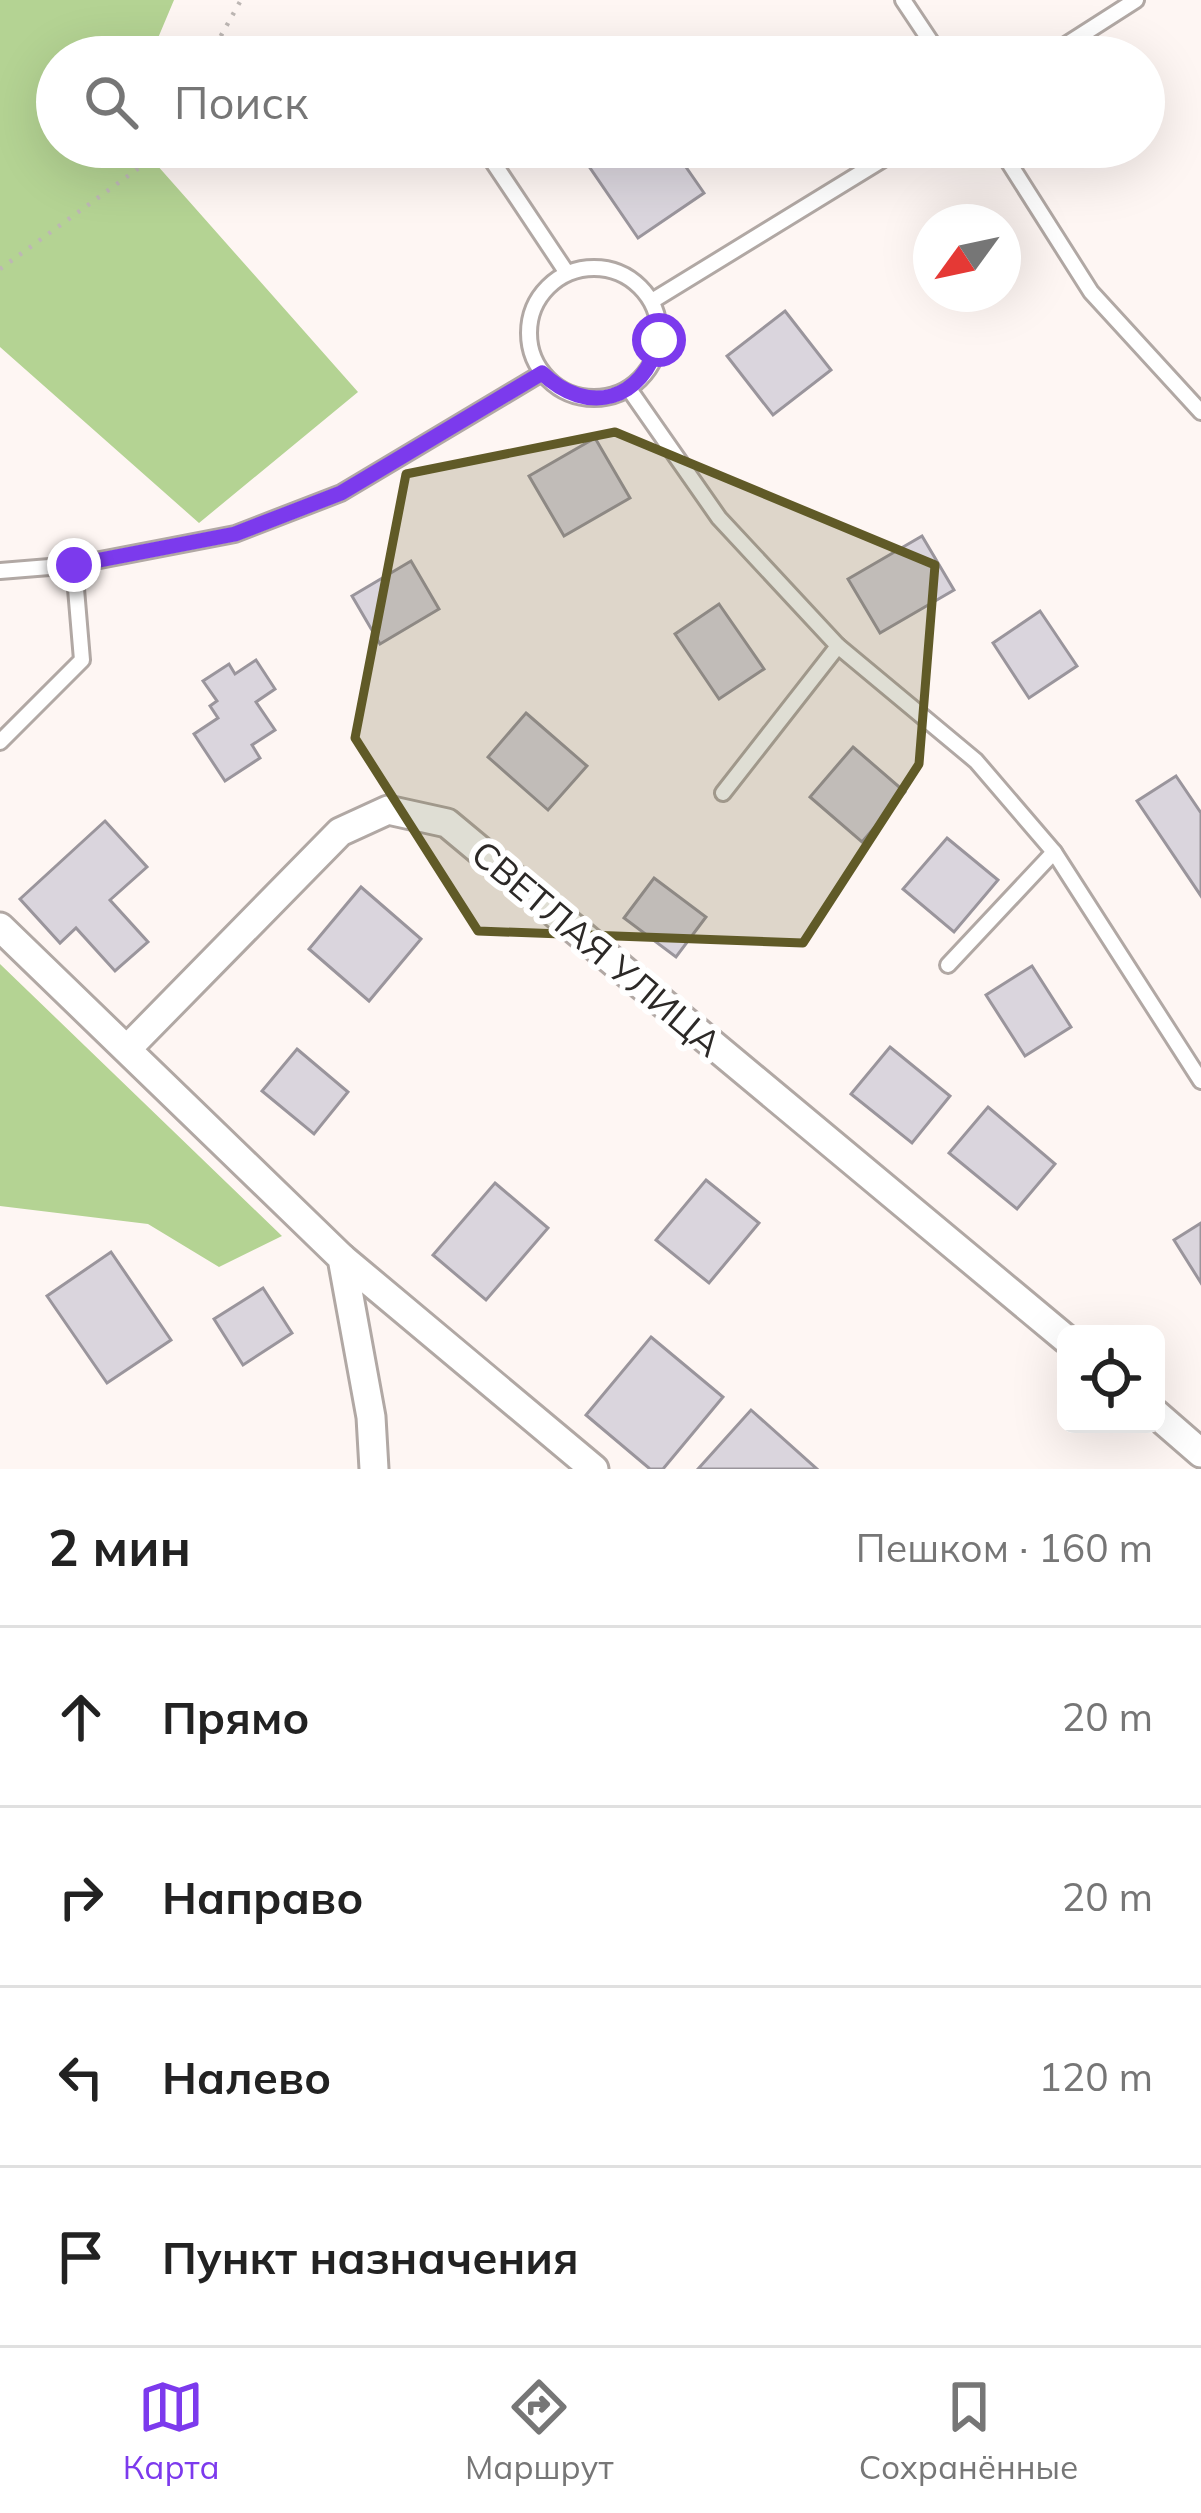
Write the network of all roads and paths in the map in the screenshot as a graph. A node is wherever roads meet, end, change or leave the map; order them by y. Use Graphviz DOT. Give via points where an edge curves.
graph roads {
  1 [pos="241,0"];
  2 [pos="903,0"];
  3 [pos="1136,0"];
  4 [pos="221,36"];
  5 [pos="927,36"];
  6 [pos="1080,36"];
  7 [pos="139,168"];
  8 [pos="497,168"];
  9 [pos="869,168"];
  10 [pos="1012,168"];
  11 [pos="0,269"];
  12 [pos="567,273"];
  13 [pos="652,302"];
  14 [pos="542,373"];
  15 [pos="628,389"];
  16 [pos="1201,412"];
  17 [pos="74,565"];
  18 [pos="0,571"];
  19 [pos="838,646"];
  20 [pos="0,742"];
  21 [pos="722,793"];
  22 [pos="1054,852"];
  23 [pos="0,927"];
  24 [pos="948,965"];
  25 [pos="128,1048"];
  26 [pos="1201,1081"];
  27 [pos="342,1258"];
  28 [pos="1057,1332"];
  29 [pos="1165,1422"];
  30 [pos="1201,1454"];
  31 [pos="374,1469"];
  32 [pos="594,1469"];
  1 -- 4 [label="path"];
  2 -- 5 [label="lane"];
  3 -- 6 [label="lane"];
  7 -- 11 [label="path"];
  8 -- 12 [label="lane"];
  9 -- 13 [label="lane"];
  10 -- 16 [label="lane" via="1091,292"];
  12 -- 13 [label="lane" via="624,274"];
  12 -- 14 [label="lane" via="530,317 528,337"];
  13 -- 15 [label="lane" via="659,340 644,376"];
  14 -- 15 [label="lane" via="592,399"];
  14 -- 17 [label="lane" via="341,493 235,534"];
  15 -- 19 [label="lane" via="718,518"];
  17 -- 18 [label="lane"];
  17 -- 20 [label="lane" via="82,660"];
  19 -- 21 [label="lane"];
  19 -- 22 [label="lane" via="976,760"];
  22 -- 24 [label="lane"];
  22 -- 26 [label="lane"];
  23 -- 25 [label="street"];
  25 -- 27 [label="street"];
  25 -- 28 [label="street, СВЕТЛАЯ УЛИЦА" via="340,832 388,810 447,824"];
  27 -- 31 [label="street"];
  27 -- 32 [label="street"];
  29 -- 30 [label="street"];
}
